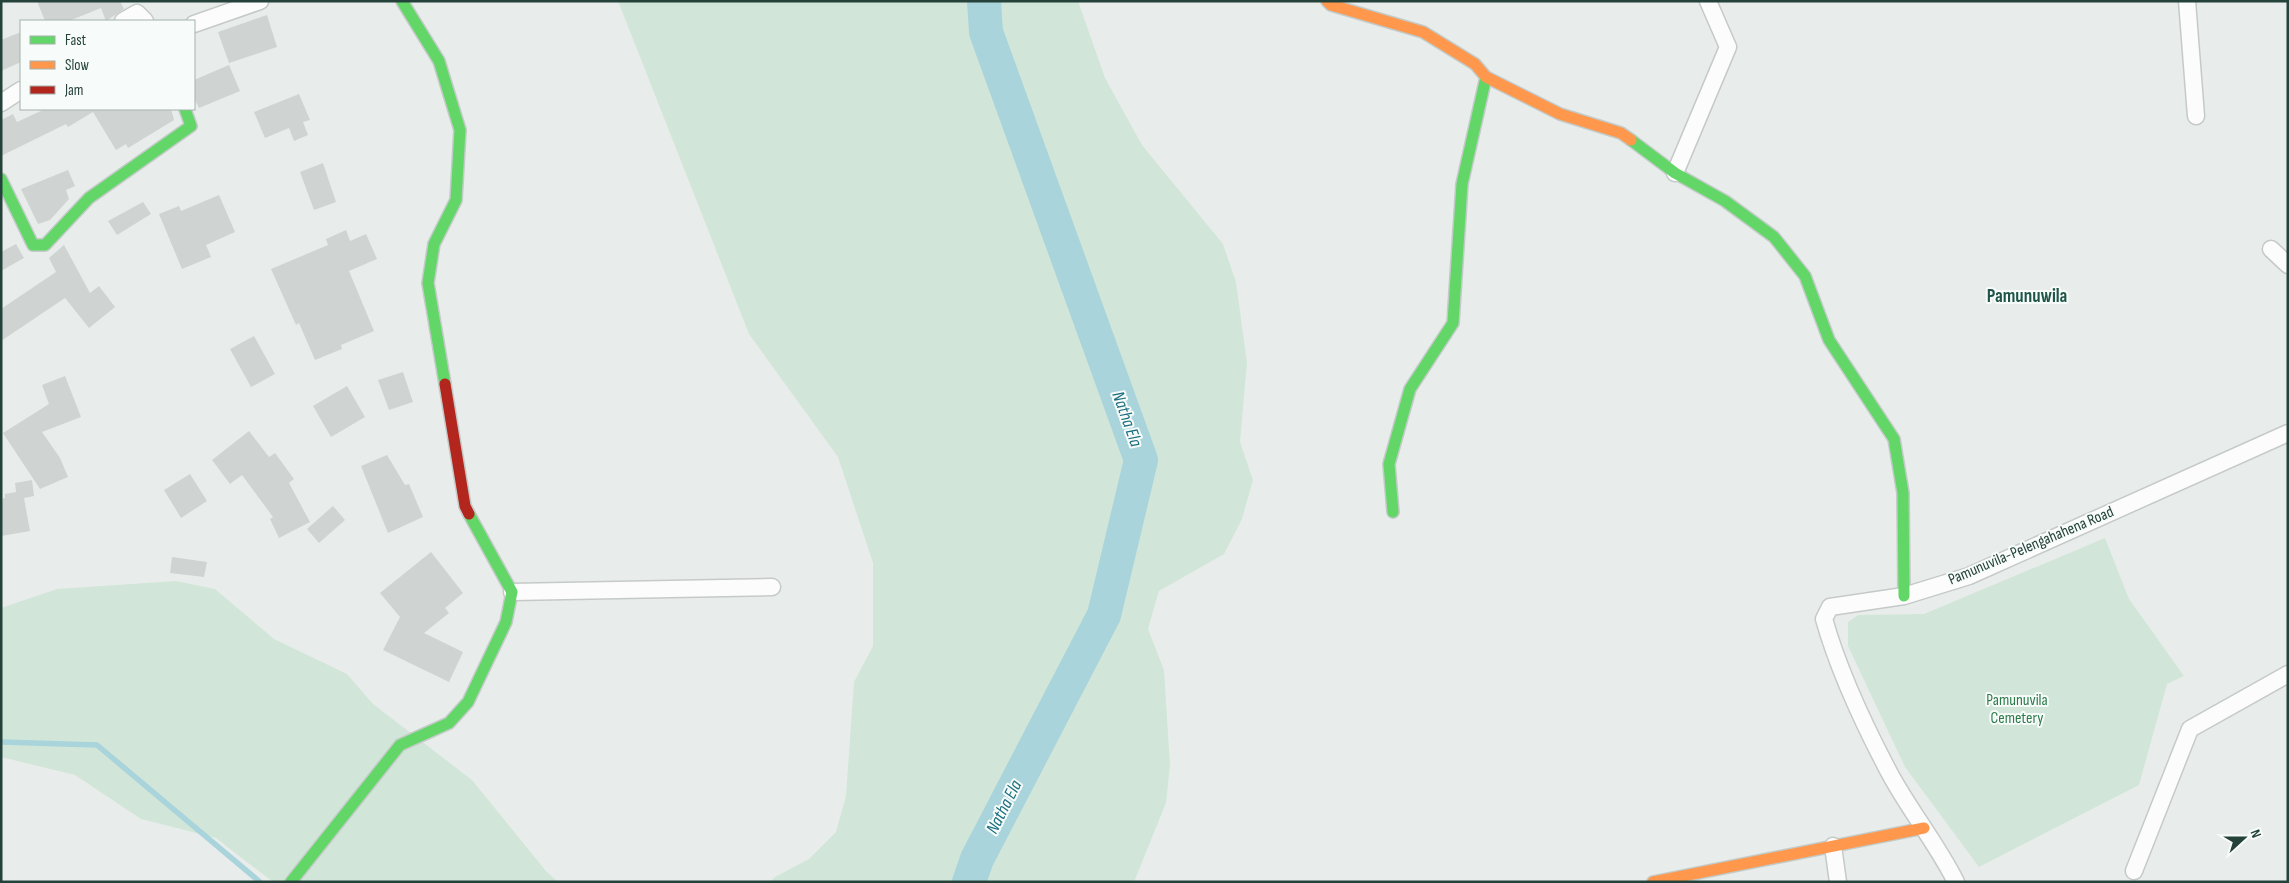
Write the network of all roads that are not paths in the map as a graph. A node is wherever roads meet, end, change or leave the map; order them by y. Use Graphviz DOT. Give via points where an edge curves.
graph roads {
  1 [pos="260,1"];
  2 [pos="402,1"];
  3 [pos="1327,1"];
  4 [pos="1708,1"];
  5 [pos="2187,1"];
  6 [pos="125,20"];
  7 [pos="144,20"];
  8 [pos="195,24"];
  9 [pos="1486,76"];
  10 [pos="20,91"];
  11 [pos="1,102"];
  12 [pos="185,110"];
  13 [pos="2196,116"];
  14 [pos="1675,173"];
  15 [pos="1,180"];
  16 [pos="2271,249"];
  17 [pos="2288,264"];
  18 [pos="2288,433"];
  19 [pos="1393,512"];
  20 [pos="772,587"];
  21 [pos="512,592"];
  22 [pos="1904,596"];
  23 [pos="2288,674"];
  24 [pos="1924,828"];
  25 [pos="1833,846"];
  26 [pos="2134,871"];
  27 [pos="1711,877"];
  28 [pos="291,882"];
  29 [pos="1653,882"];
  30 [pos="1838,882"];
  31 [pos="1956,882"];
  1 -- 8 [label="street"];
  2 -- 21 [label="street" via="439,61 460,130 456,200 434,244 428,283 465,506"];
  3 -- 9 [label="street" via="1423,32 1474,64"];
  4 -- 14 [label="street" via="1728,47"];
  5 -- 13 [label="street"];
  6 -- 7 [label="street" via="138,13"];
  9 -- 14 [label="street" via="1560,114 1622,133"];
  9 -- 19 [label="street" via="1462,184 1453,323 1410,389 1389,464"];
  10 -- 11 [label="street"];
  12 -- 15 [label="street" via="191,126 89,198 44,245 33,245"];
  14 -- 22 [label="street" via="1725,202 1774,237 1805,276 1829,340 1894,439 1904,493"];
  16 -- 17 [label="street"];
  18 -- 22 [label="street, Pamunuvila-Pelengahahena Road" via="1969,576"];
  20 -- 21 [label="street"];
  21 -- 28 [label="street" via="506,622 468,702 449,723 400,745"];
  22 -- 24 [label="street, Pamunuvila-Pelengahahena Road" via="1830,607 1824,619 1835,658 1890,774"];
  23 -- 26 [label="street" via="2190,729"];
  24 -- 25 [label="street"];
  24 -- 31 [label="street, Pamunuvila-Pelengahahena Road"];
  25 -- 27 [label="street"];
  25 -- 30 [label="street"];
  27 -- 29 [label="street"];
}
